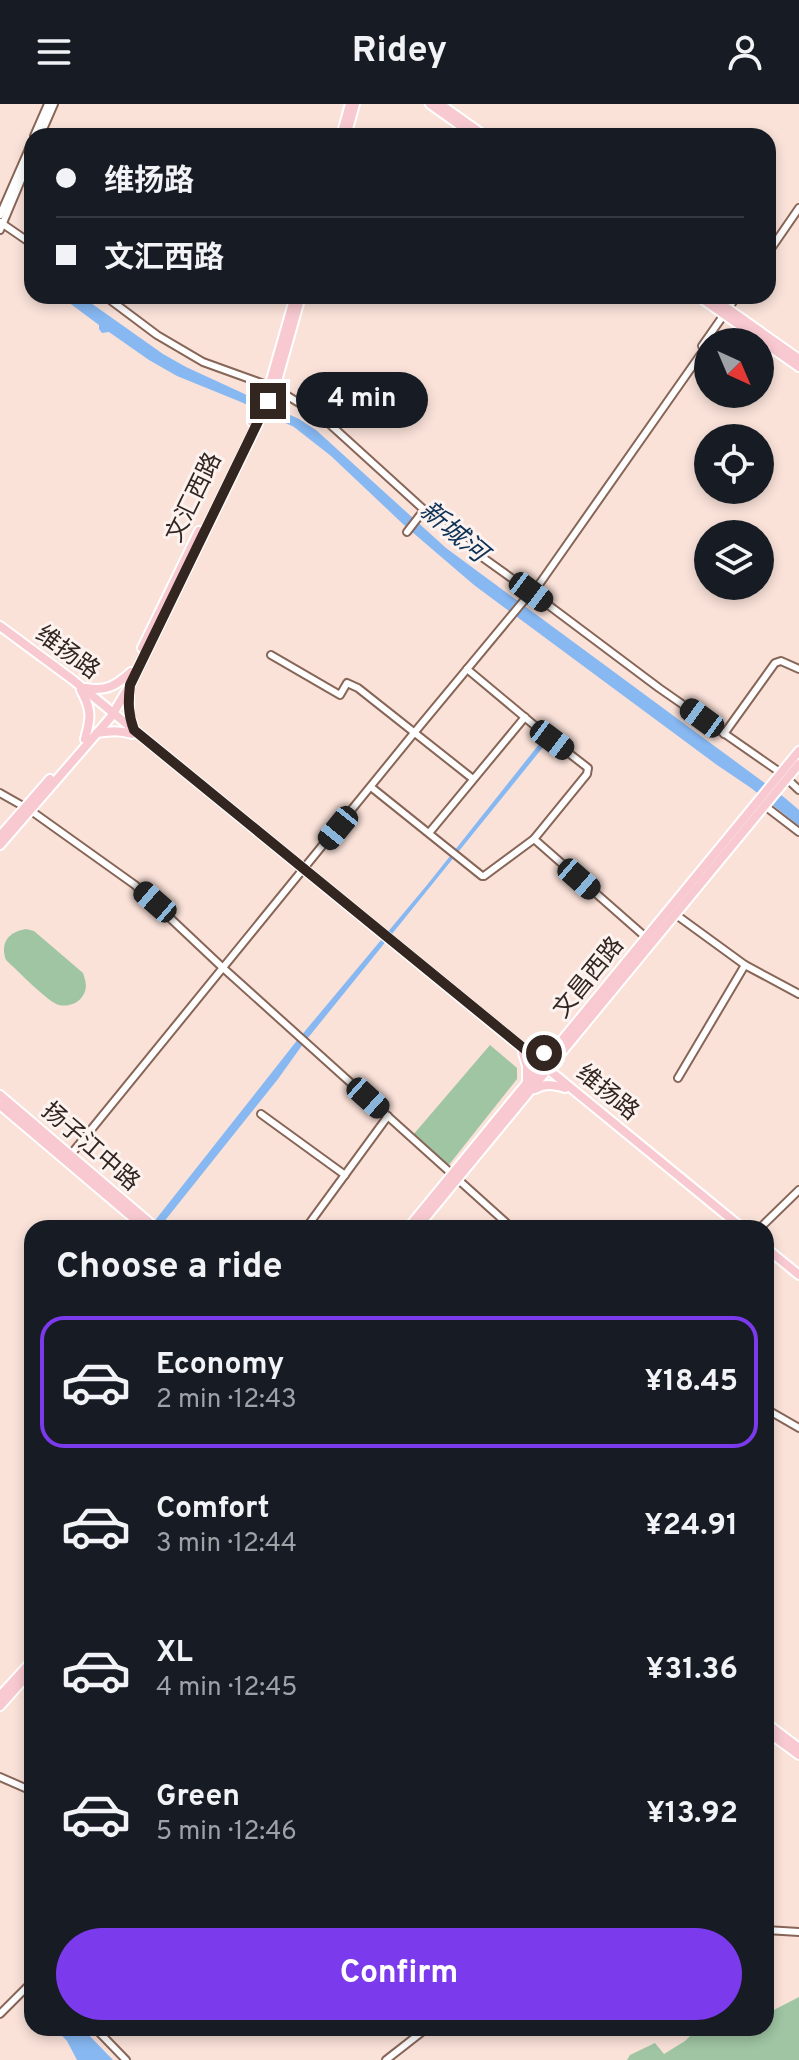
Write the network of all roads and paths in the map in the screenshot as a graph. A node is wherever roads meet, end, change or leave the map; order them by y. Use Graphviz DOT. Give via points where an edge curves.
graph roads {
  1 [pos="51,104"];
  2 [pos="352,104"];
  3 [pos="430,104"];
  4 [pos="440,104"];
  5 [pos="40,128"];
  6 [pos="346,128"];
  7 [pos="464,128"];
  8 [pos="474,128"];
  9 [pos="24,160"];
  10 [pos="24,172"];
  11 [pos="9,194"];
  12 [pos="0,202"];
  13 [pos="799,211"];
  14 [pos="0,215"];
  15 [pos="1,225"];
  16 [pos="24,239"];
  17 [pos="776,244"];
  18 [pos="116,304"];
  19 [pos="296,304"];
  20 [pos="712,304"];
  21 [pos="718,304"];
  22 [pos="734,304"];
  23 [pos="728,313"];
  24 [pos="718,328"];
  25 [pos="799,359"];
  26 [pos="694,364"];
  27 [pos="799,367"];
  28 [pos="272,388"];
  29 [pos="258,415"];
  30 [pos="424,510"];
  31 [pos="407,532"];
  32 [pos="531,592"];
  33 [pos="0,629"];
  34 [pos="271,655"];
  35 [pos="467,669"];
  36 [pos="799,669"];
  37 [pos="131,672"];
  38 [pos="130,685"];
  39 [pos="82,689"];
  40 [pos="110,713"];
  41 [pos="525,717"];
  42 [pos="133,732"];
  43 [pos="96,733"];
  44 [pos="414,733"];
  45 [pos="724,734"];
  46 [pos="85,739"];
  47 [pos="799,751"];
  48 [pos="799,764"];
  49 [pos="784,776"];
  50 [pos="473,779"];
  51 [pos="371,787"];
  52 [pos="799,790"];
  53 [pos="0,793"];
  54 [pos="764,803"];
  55 [pos="28,809"];
  56 [pos="799,832"];
  57 [pos="429,833"];
  58 [pos="0,836"];
  59 [pos="534,839"];
  60 [pos="0,845"];
  61 [pos="303,871"];
  62 [pos="675,914"];
  63 [pos="649,940"];
  64 [pos="745,965"];
  65 [pos="222,967"];
  66 [pos="799,994"];
  67 [pos="559,1050"];
  68 [pos="525,1052"];
  69 [pos="545,1068"];
  70 [pos="678,1078"];
  71 [pos="529,1087"];
  72 [pos="567,1087"];
  73 [pos="0,1095"];
  74 [pos="0,1105"];
  75 [pos="261,1114"];
  76 [pos="388,1116"];
  77 [pos="68,1158"];
  78 [pos="345,1175"];
  79 [pos="455,1175"];
  80 [pos="799,1190"];
  81 [pos="142,1220"];
  82 [pos="312,1220"];
  83 [pos="415,1220"];
  84 [pos="423,1220"];
  85 [pos="503,1220"];
  86 [pos="726,1220"];
  87 [pos="732,1220"];
  88 [pos="768,1220"];
  89 [pos="774,1257"];
  90 [pos="799,1277"];
  91 [pos="774,1414"];
  92 [pos="799,1428"];
  93 [pos="24,1670"];
  94 [pos="24,1679"];
  95 [pos="0,1696"];
  96 [pos="0,1706"];
  97 [pos="774,1729"];
  98 [pos="774,1737"];
  99 [pos="799,1748"];
  100 [pos="799,1755"];
  101 [pos="0,1780"];
  102 [pos="24,1790"];
  103 [pos="774,1930"];
  104 [pos="799,1932"];
  105 [pos="24,1990"];
  106 [pos="0,2014"];
  107 [pos="103,2036"];
  108 [pos="417,2036"];
  109 [pos="126,2060"];
  110 [pos="386,2060"];
  1 -- 5 [label="street"];
  2 -- 6 [label="main road"];
  3 -- 7 [label="main road"];
  4 -- 8 [label="main road"];
  9 -- 11 [label="street"];
  10 -- 15 [label="street"];
  11 -- 12 [label="street"];
  11 -- 14 [label="street"];
  13 -- 17 [label="street"];
  15 -- 16 [label="street"];
  18 -- 28 [label="street" via="203,362"];
  19 -- 28 [label="main road, 文汇西路"];
  20 -- 23 [label="main road"];
  21 -- 23 [label="main road"];
  22 -- 23 [label="street"];
  23 -- 24 [label="street"];
  23 -- 25 [label="main road"];
  23 -- 27 [label="main road"];
  23 -- 32 [label="street"];
  26 -- 32 [label="street"];
  28 -- 29 [label="main road, 文汇西路"];
  28 -- 30 [label="street" via="323,418"];
  29 -- 37 [label="main road, 文汇西路"];
  29 -- 38 [label="main road, 文汇西路"];
  30 -- 31 [label="street"];
  30 -- 32 [label="street"];
  32 -- 35 [label="street"];
  32 -- 45 [label="street"];
  33 -- 39 [label="main road, 维扬路"];
  34 -- 44 [label="street" via="340,695 347,683 358,688"];
  35 -- 41 [label="street"];
  35 -- 44 [label="street"];
  36 -- 45 [label="street" via="775,663"];
  37 -- 39 [label="main road" via="104,690"];
  37 -- 40 [label="main road, 文汇西路"];
  38 -- 40 [label="main road, 文汇西路"];
  38 -- 42 [label="main road"];
  39 -- 40 [label="main road, 维扬路"];
  39 -- 46 [label="main road" via="90,718"];
  40 -- 42 [label="main road, 维扬路"];
  40 -- 43 [label="main road"];
  40 -- 46 [label="main road"];
  41 -- 50 [label="street"];
  41 -- 59 [label="street" via="589,769"];
  42 -- 43 [label="main road"];
  42 -- 61 [label="main road, 维扬路"];
  43 -- 55 [label="main road"];
  44 -- 50 [label="street"];
  44 -- 51 [label="street"];
  45 -- 49 [label="street"];
  46 -- 55 [label="main road"];
  47 -- 49 [label="main road, 文昌西路"];
  48 -- 49 [label="main road, 文昌西路"];
  49 -- 52 [label="street"];
  49 -- 54 [label="main road, 文昌西路"];
  50 -- 57 [label="street"];
  51 -- 57 [label="street"];
  51 -- 61 [label="street"];
  53 -- 55 [label="street"];
  54 -- 56 [label="street"];
  54 -- 62 [label="main road, 文昌西路"];
  54 -- 63 [label="main road, 文昌西路"];
  55 -- 58 [label="main road"];
  55 -- 60 [label="main road"];
  55 -- 65 [label="street" via="135,885"];
  57 -- 59 [label="street" via="482,876"];
  59 -- 63 [label="street"];
  61 -- 65 [label="street"];
  61 -- 68 [label="main road, 维扬路"];
  62 -- 63 [label="main road, 文昌西路"];
  62 -- 64 [label="street"];
  63 -- 67 [label="main road, 文昌西路"];
  64 -- 66 [label="street"];
  64 -- 70 [label="street"];
  65 -- 76 [label="street"];
  65 -- 77 [label="street"];
  67 -- 68 [label="main road"];
  67 -- 69 [label="main road, 文昌西路"];
  67 -- 72 [label="main road"];
  68 -- 69 [label="main road, 维扬路"];
  68 -- 71 [label="main road"];
  69 -- 71 [label="main road, 文昌西路"];
  69 -- 72 [label="main road, 维扬路"];
  71 -- 72 [label="main road"];
  71 -- 79 [label="main road, 文昌西路"];
  72 -- 86 [label="main road, 维扬路"];
  72 -- 87 [label="main road, 维扬路"];
  73 -- 77 [label="main road, 扬子江中路"];
  74 -- 77 [label="main road, 扬子江中路"];
  75 -- 78 [label="street"];
  76 -- 78 [label="street"];
  76 -- 79 [label="street"];
  77 -- 81 [label="main road, 扬子江中路"];
  78 -- 82 [label="street"];
  79 -- 83 [label="main road, 文昌西路"];
  79 -- 84 [label="main road, 文昌西路"];
  79 -- 85 [label="street"];
  80 -- 88 [label="street"];
  89 -- 90 [label="main road"];
  91 -- 92 [label="street"];
  93 -- 95 [label="main road"];
  94 -- 96 [label="main road"];
  97 -- 99 [label="main road"];
  98 -- 100 [label="main road"];
  101 -- 102 [label="street"];
  103 -- 104 [label="street"];
  105 -- 106 [label="street"];
  107 -- 109 [label="street"];
  108 -- 110 [label="street"];
}
